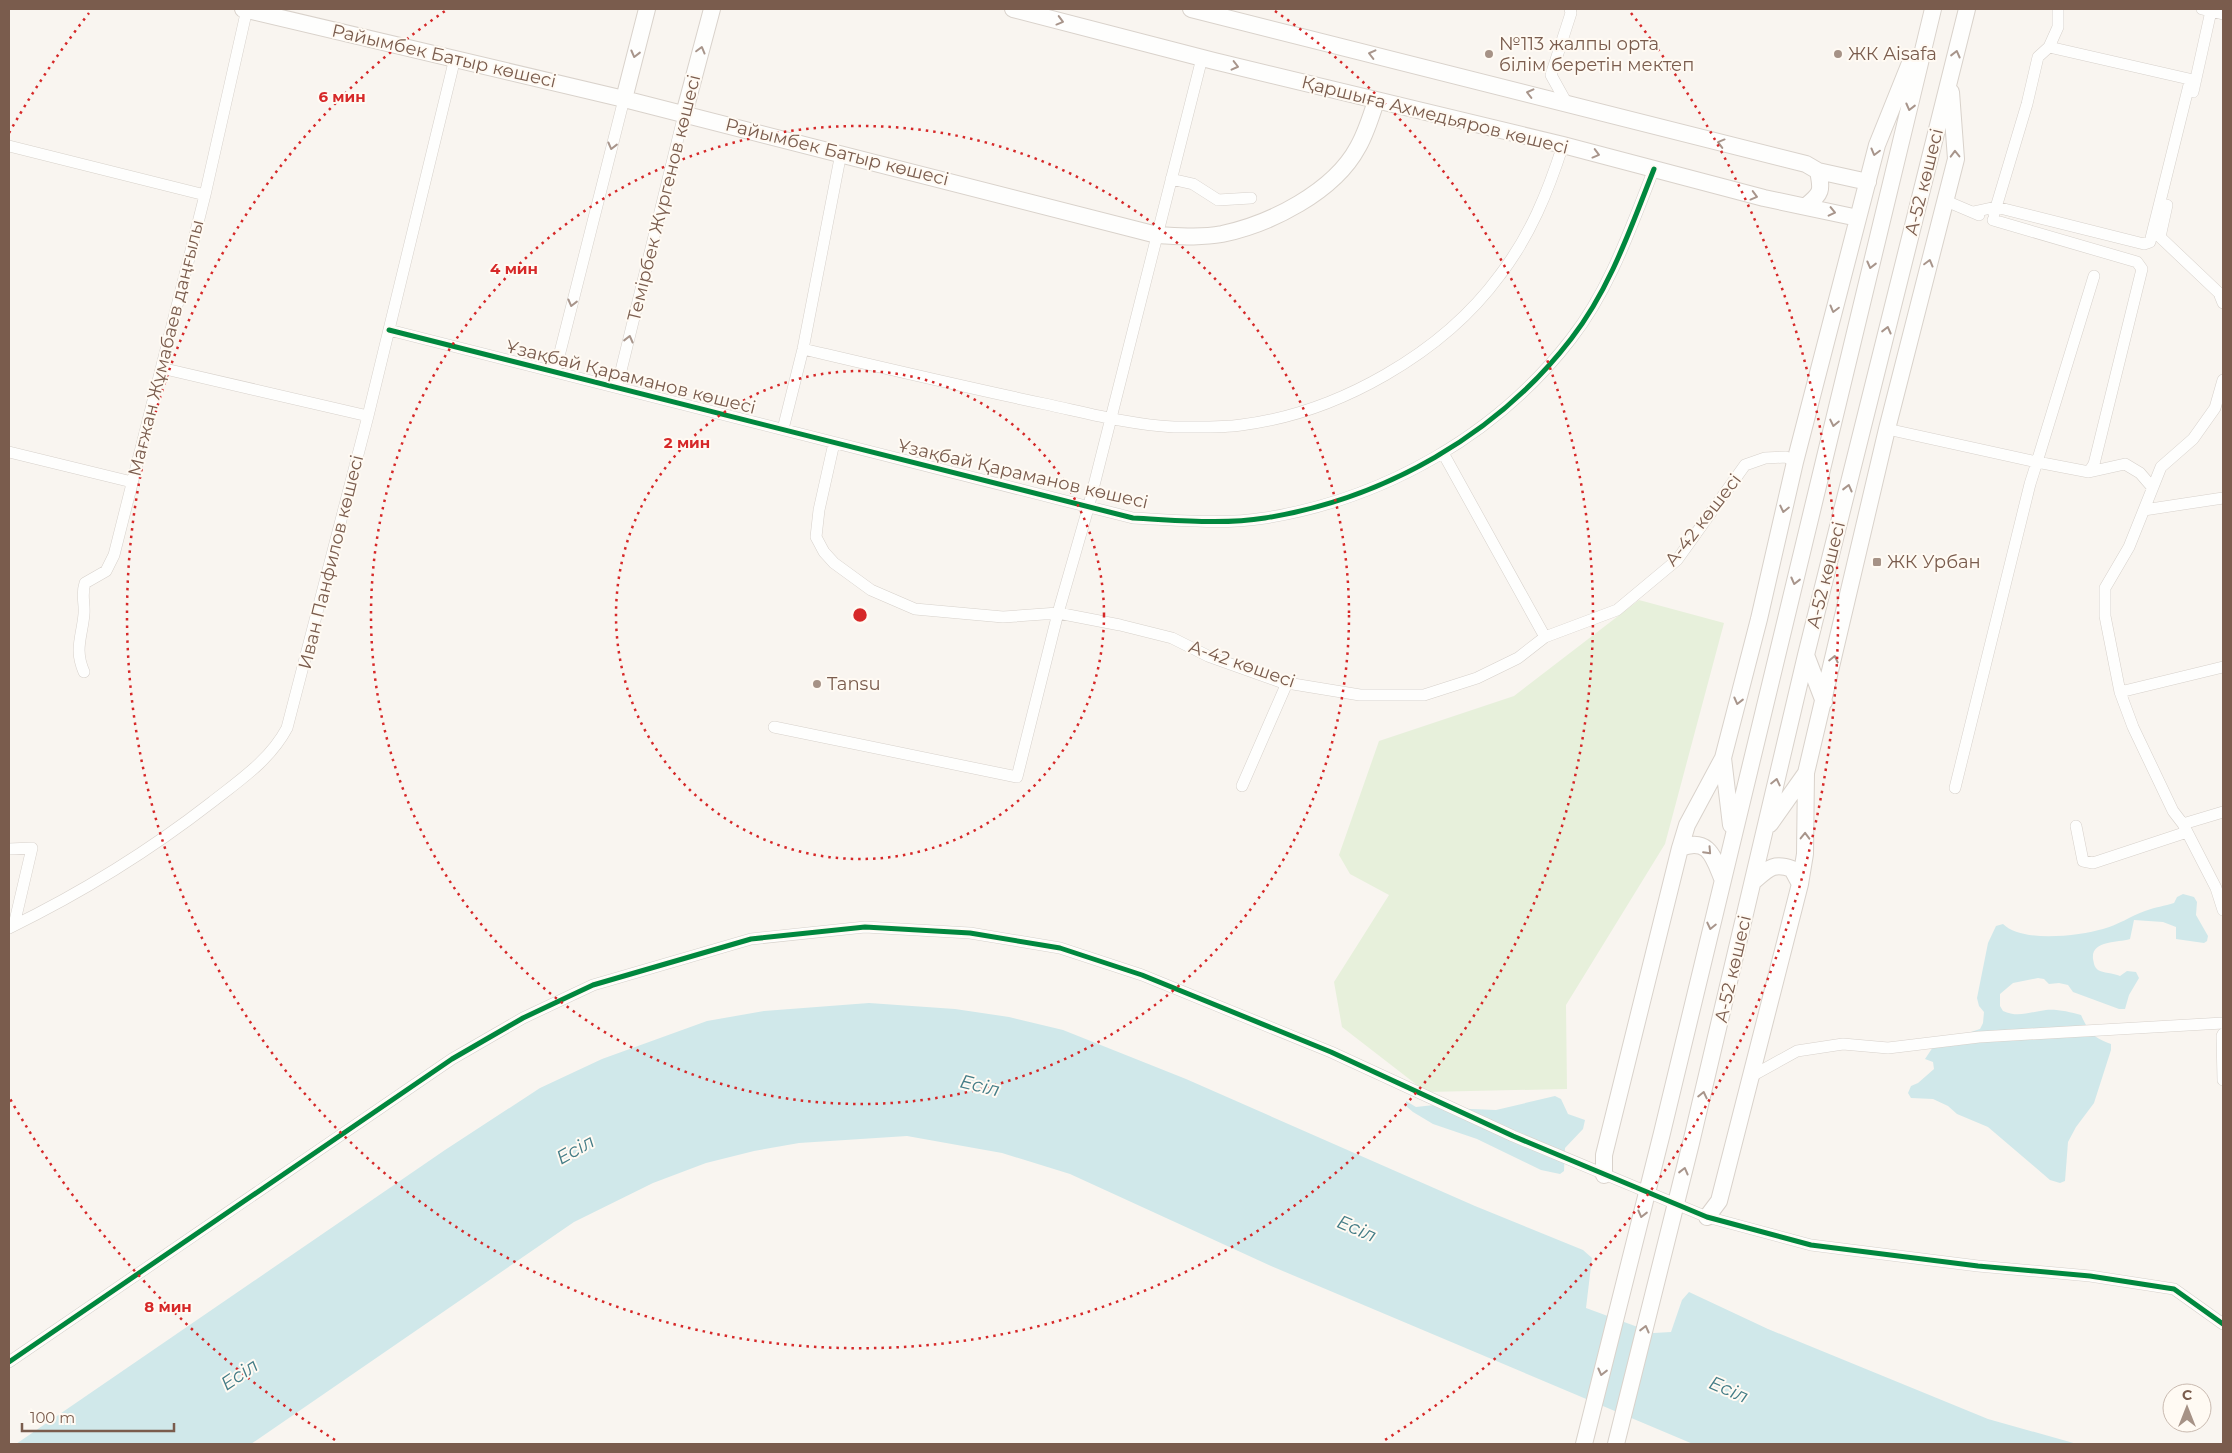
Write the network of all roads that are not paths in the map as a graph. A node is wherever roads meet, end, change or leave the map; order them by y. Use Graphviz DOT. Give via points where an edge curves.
graph roads {
  1 [pos="246,9"];
  2 [pos="647,9"];
  3 [pos="712,9"];
  4 [pos="1013,9"];
  5 [pos="1191,9"];
  6 [pos="1570,9"];
  7 [pos="1932,9"];
  8 [pos="1967,9"];
  9 [pos="2058,9"];
  10 [pos="2207,10"];
  11 [pos="2223,14"];
  12 [pos="2049,47"];
  13 [pos="455,58"];
  14 [pos="1202,58"];
  15 [pos="1950,76"];
  16 [pos="624,99"];
  17 [pos="1376,101"];
  18 [pos="1566,102"];
  19 [pos="684,114"];
  20 [pos="9,146"];
  21 [pos="1563,146"];
  22 [pos="841,153"];
  23 [pos="1654,169"];
  24 [pos="1818,171"];
  25 [pos="1171,179"];
  26 [pos="1868,182"];
  27 [pos="204,195"];
  28 [pos="1251,198"];
  29 [pos="1946,201"];
  30 [pos="1806,206"];
  31 [pos="1996,207"];
  32 [pos="1973,212"];
  33 [pos="1858,218"];
  34 [pos="1993,220"];
  35 [pos="1157,234"];
  36 [pos="2094,276"];
  37 [pos="2222,296"];
  38 [pos="389,330"];
  39 [pos="803,349"];
  40 [pos="161,368"];
  41 [pos="555,372"];
  42 [pos="2223,380"];
  43 [pos="617,387"];
  44 [pos="368,416"];
  45 [pos="1111,418"];
  46 [pos="1887,429"];
  47 [pos="783,430"];
  48 [pos="834,443"];
  49 [pos="9,452"];
  50 [pos="1443,453"];
  51 [pos="1795,462"];
  52 [pos="2037,462"];
  53 [pos="2089,472"];
  54 [pos="132,482"];
  55 [pos="2152,487"];
  56 [pos="2223,498"];
  57 [pos="1089,506"];
  58 [pos="2144,510"];
  59 [pos="1058,613"];
  60 [pos="1545,637"];
  61 [pos="1778,651"];
  62 [pos="1806,655"];
  63 [pos="2223,667"];
  64 [pos="84,672"];
  65 [pos="1744,677"];
  66 [pos="1288,683"];
  67 [pos="2120,692"];
  68 [pos="1824,702"];
  69 [pos="774,727"];
  70 [pos="1724,758"];
  71 [pos="1806,773"];
  72 [pos="1242,786"];
  73 [pos="1955,788"];
  74 [pos="2223,812"];
  75 [pos="2076,826"];
  76 [pos="2185,828"];
  77 [pos="1764,832"];
  78 [pos="1732,836"];
  79 [pos="1680,848"];
  80 [pos="9,849"];
  81 [pos="1722,878"];
  82 [pos="1754,881"];
  83 [pos="1800,884"];
  84 [pos="2223,910"];
  85 [pos="12,926"];
  86 [pos="2223,1023"];
  87 [pos="2223,1034"];
  88 [pos="1750,1077"];
  89 [pos="2223,1080"];
  90 [pos="1604,1175"];
  91 [pos="1707,1217"];
  92 [pos="2223,1324"];
  93 [pos="9,1362"];
  94 [pos="1584,1444"];
  95 [pos="1616,1444"];
  1 -- 13 [label="street, Райымбек Батыр көшесі"];
  1 -- 27 [label="street, Мағжан Жұмабаев даңғылы"];
  2 -- 16 [label="street, one-way"];
  19 -- 3 [label="street, Темірбек Жүргенов көшесі, one-way"];
  4 -- 14 [label="street, Қаршыға Ахмедьяров көшесі, one-way"];
  18 -- 5 [label="street, one-way"];
  6 -- 18 [label="street" via="1551,75"];
  7 -- 26 [label="street, one-way" via="1877,145"];
  7 -- 61 [label="street, А-52 көшесі, one-way"];
  15 -- 8 [label="street, А-52 көшесі, one-way"];
  9 -- 12 [label="street" via="2058,27"];
  10 -- 11 [label="street"];
  10 -- 37 [label="street" via="2160,237"];
  12 -- 31 [label="street" via="2038,57"];
  12 -- 31 [label="street" via="2189,79 2150,242 2144,244"];
  13 -- 16 [label="street, Райымбек Батыр көшесі"];
  13 -- 38 [label="street, Иван Панфилов көшесі"];
  14 -- 17 [label="street, Қаршыға Ахмедьяров көшесі, one-way"];
  14 -- 25 [label="street"];
  29 -- 15 [label="street, one-way" via="1956,159"];
  62 -- 15 [label="street, А-52 көшесі, one-way"];
  16 -- 19 [label="street, Райымбек Батыр көшесі"];
  16 -- 41 [label="street, one-way"];
  17 -- 21 [label="street, Қаршыға Ахмедьяров көшесі"];
  17 -- 35 [label="street, Райымбек Батыр көшесі" via="1357,149 1339,172 1311,196 1247,228 1193,237"];
  24 -- 18 [label="street, one-way" via="1806,164"];
  19 -- 22 [label="street, Райымбек Батыр көшесі"];
  43 -- 19 [label="street, Темірбек Жүргенов көшесі, one-way"];
  20 -- 27 [label="street"];
  21 -- 23 [label="street, Қаршыға Ахмедьяров көшесі, one-way"];
  21 -- 45 [label="street" via="1549,188 1523,240 1500,276 1468,312 1393,372 1348,394 1293,414 1241,425 1172,427"];
  22 -- 35 [label="street, Райымбек Батыр көшесі"];
  22 -- 39 [label="street"];
  23 -- 30 [label="street, Қаршыға Ахмедьяров көшесі, one-way"];
  23 -- 50 [label="street, Ұзақбай Қараманов көшесі" via="1621,252 1571,339 1520,396"];
  24 -- 26 [label="street"];
  24 -- 30 [label="street" via="1822,187 1819,196"];
  25 -- 28 [label="street" via="1193,184 1218,200"];
  25 -- 35 [label="street"];
  26 -- 33 [label="street"];
  27 -- 40 [label="street, Мағжан Жұмабаев даңғылы"];
  29 -- 32 [label="street"];
  46 -- 29 [label="street, one-way"];
  30 -- 33 [label="street, Қаршыға Ахмедьяров көшесі, one-way"];
  31 -- 32 [label="street"];
  31 -- 34 [label="street"];
  32 -- 34 [label="street"];
  33 -- 51 [label="street, one-way"];
  34 -- 53 [label="street" via="2137,262 2142,269 2094,464"];
  35 -- 45 [label="street"];
  36 -- 52 [label="street"];
  38 -- 41 [label="street, Ұзақбай Қараманов көшесі"];
  38 -- 44 [label="street, Иван Панфилов көшесі"];
  39 -- 45 [label="street"];
  39 -- 47 [label="street"];
  40 -- 44 [label="street"];
  40 -- 54 [label="street, Мағжан Жұмабаев даңғылы"];
  41 -- 43 [label="street, Ұзақбай Қараманов көшесі"];
  42 -- 55 [label="street" via="2215,408 2193,439 2161,467"];
  43 -- 47 [label="street, Ұзақбай Қараманов көшесі"];
  44 -- 85 [label="street, Иван Панфилов көшесі" via="291,716 278,744 227,791 144,853 81,891"];
  45 -- 57 [label="street"];
  46 -- 52 [label="street"];
  68 -- 46 [label="street, one-way"];
  47 -- 48 [label="street, Ұзақбай Қараманов көшесі"];
  48 -- 57 [label="street, Ұзақбай Қараманов көшесі"];
  48 -- 59 [label="street, А-42 көшесі" via="816,536 834,563 871,590 916,609 1003,617"];
  49 -- 54 [label="street"];
  50 -- 57 [label="street, Ұзақбай Қараманов көшесі" via="1409,472 1336,502 1264,518 1194,522 1133,518"];
  50 -- 60 [label="street"];
  51 -- 60 [label="street, А-42 көшесі" via="1786,457 1765,458 1745,465 1677,560 1617,610"];
  51 -- 65 [label="street, one-way"];
  52 -- 53 [label="street"];
  52 -- 73 [label="street"];
  53 -- 55 [label="street" via="2125,464 2140,473"];
  54 -- 64 [label="street, Мағжан Жұмабаев даңғылы" via="114,555 106,571 85,584 82,593 84,614 78,659"];
  55 -- 58 [label="street"];
  56 -- 58 [label="street"];
  57 -- 59 [label="street"];
  58 -- 67 [label="street" via="2129,547 2105,588 2104,616"];
  59 -- 66 [label="street, А-42 көшесі" via="1172,638 1208,656"];
  59 -- 69 [label="street" via="1017,777"];
  60 -- 66 [label="street, А-42 көшесі" via="1518,658 1477,678 1424,695 1360,695"];
  61 -- 65 [label="street"];
  61 -- 78 [label="street, А-52 көшесі"];
  62 -- 68 [label="street"];
  77 -- 62 [label="street, А-52 көшесі, one-way"];
  63 -- 67 [label="street"];
  65 -- 70 [label="street, one-way"];
  66 -- 72 [label="street"];
  67 -- 76 [label="street" via="2133,727"];
  68 -- 71 [label="street"];
  70 -- 78 [label="street"];
  70 -- 79 [label="street" via="1687,825"];
  71 -- 77 [label="street"];
  83 -- 71 [label="street, one-way" via="1805,854"];
  74 -- 76 [label="street"];
  75 -- 76 [label="street" via="2083,860 2093,863"];
  76 -- 84 [label="street" via="2216,888"];
  77 -- 82 [label="street, А-52 көшесі"];
  78 -- 81 [label="street, А-52 көшесі"];
  79 -- 81 [label="street, one-way" via="1690,844 1702,845 1712,854"];
  79 -- 90 [label="street" via="1604,1155"];
  80 -- 85 [label="street" via="32,848"];
  81 -- 94 [label="street, А-52 көшесі, one-way"];
  82 -- 83 [label="street" via="1769,868 1780,865 1792,869"];
  95 -- 82 [label="street, А-52 көшесі, one-way"];
  83 -- 88 [label="street"];
  86 -- 88 [label="street" via="1979,1037 1888,1048 1843,1044 1797,1051"];
  87 -- 89 [label="street"];
  88 -- 91 [label="street" via="1719,1201"];
  90 -- 91 [label="street"];
  90 -- 93 [label="street" via="1331,1052 1142,975 1060,948 970,933 865,927 751,939 592,986 523,1018 452,1059"];
  91 -- 92 [label="street" via="1811,1245 2090,1276 2174,1289"];
}
